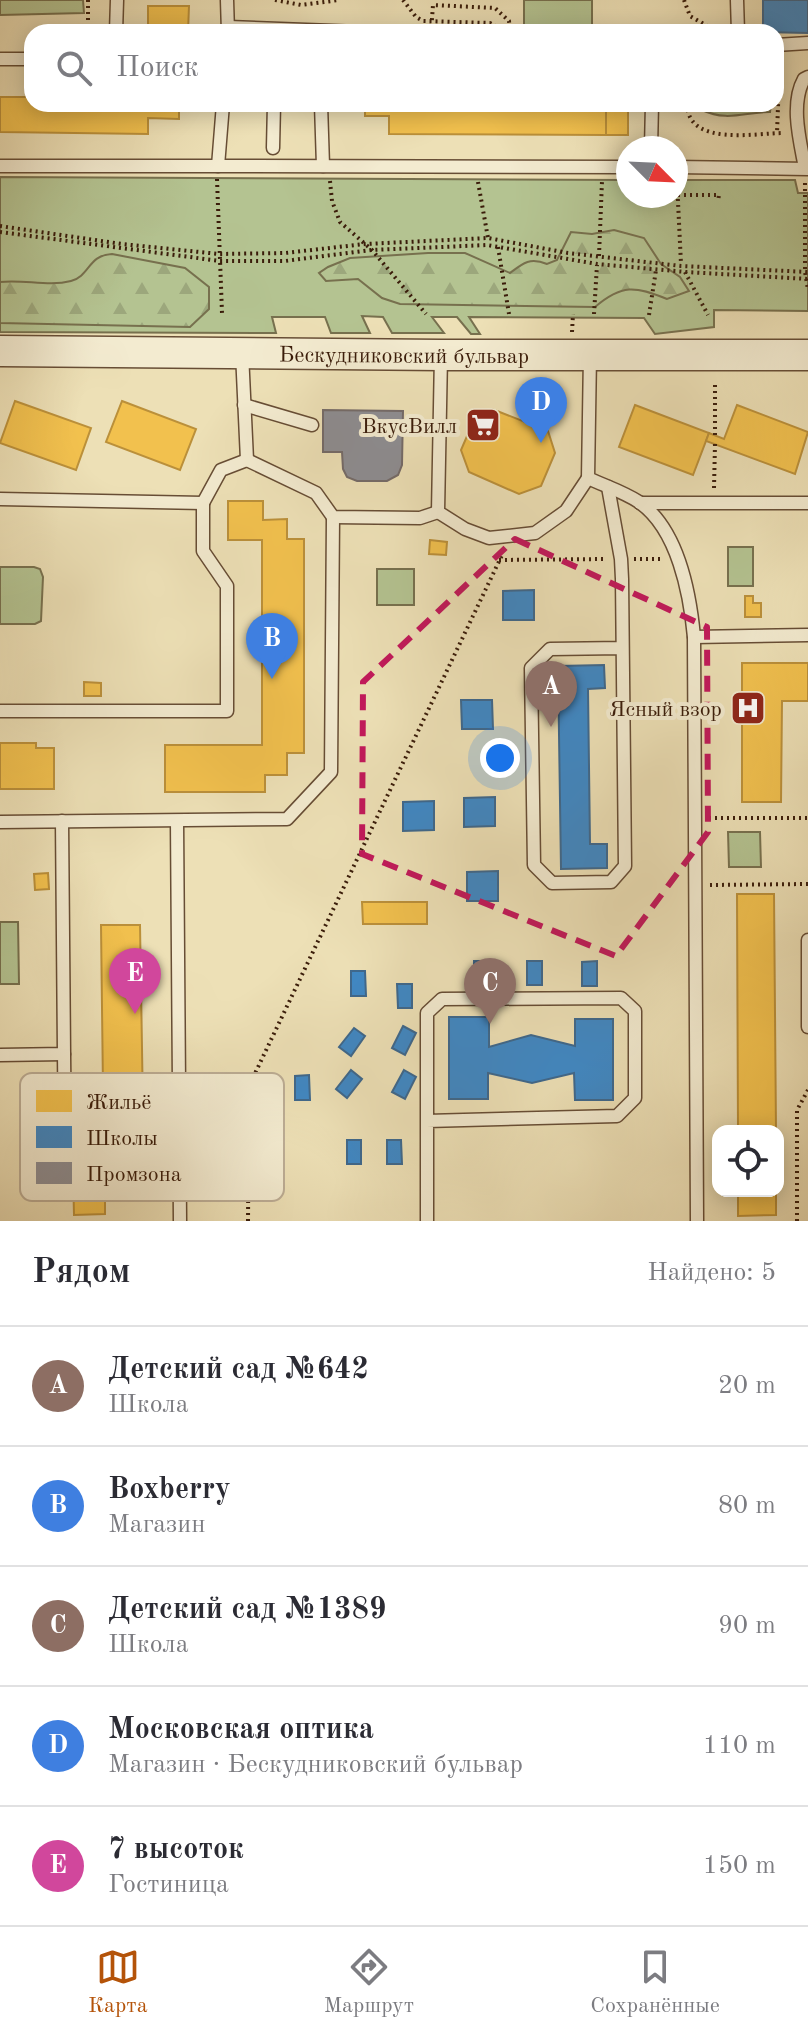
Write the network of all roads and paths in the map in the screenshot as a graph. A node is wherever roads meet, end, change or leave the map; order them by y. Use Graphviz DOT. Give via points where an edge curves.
graph roads {
  1 [pos="88,0"];
  2 [pos="117,0"];
  3 [pos="227,0"];
  4 [pos="275,0"];
  5 [pos="339,0"];
  6 [pos="403,0"];
  7 [pos="684,0"];
  8 [pos="737,0"];
  9 [pos="301,3"];
  10 [pos="432,23"];
  11 [pos="88,24"];
  12 [pos="116,24"];
  13 [pos="229,24"];
  14 [pos="492,24"];
  15 [pos="509,24"];
  16 [pos="704,24"];
  17 [pos="738,24"];
  18 [pos="808,43"];
  19 [pos="784,44"];
  20 [pos="0,59"];
  21 [pos="24,59"];
  22 [pos="808,77"];
  23 [pos="222,112"];
  24 [pos="274,112"];
  25 [pos="322,112"];
  26 [pos="652,112"];
  27 [pos="689,112"];
  28 [pos="778,112"];
  29 [pos="651,136"];
  30 [pos="273,148"];
  31 [pos="0,166"];
  32 [pos="217,166"];
  33 [pos="326,166"];
  34 [pos="476,167"];
  35 [pos="603,167"];
  36 [pos="616,167"];
  37 [pos="688,167"];
  38 [pos="807,169"];
  39 [pos="688,195"];
  40 [pos="718,201"];
  41 [pos="807,206"];
  42 [pos="679,208"];
  43 [pos="0,229"];
  44 [pos="488,238"];
  45 [pos="365,244"];
  46 [pos="498,247"];
  47 [pos="372,250"];
  48 [pos="219,254"];
  49 [pos="599,257"];
  50 [pos="220,261"];
  51 [pos="597,264"];
  52 [pos="681,266"];
  53 [pos="656,270"];
  54 [pos="686,272"];
  55 [pos="806,272"];
  56 [pos="807,279"];
  57 [pos="808,290"];
  58 [pos="222,313"];
  59 [pos="426,314"];
  60 [pos="509,314"];
  61 [pos="594,314"];
  62 [pos="649,315"];
  63 [pos="708,315"];
  64 [pos="0,351"];
  65 [pos="242,353"];
  66 [pos="441,355"];
  67 [pos="590,355"];
  68 [pos="808,355"];
  69 [pos="715,382"];
  70 [pos="244,405"];
  71 [pos="312,425"];
  72 [pos="715,435"];
  73 [pos="715,444"];
  74 [pos="247,460"];
  75 [pos="588,478"];
  76 [pos="608,487"];
  77 [pos="0,499"];
  78 [pos="203,503"];
  79 [pos="640,503"];
  80 [pos="714,503"];
  81 [pos="808,503"];
  82 [pos="438,512"];
  83 [pos="333,517"];
  84 [pos="511,535"];
  85 [pos="678,558"];
  86 [pos="621,559"];
  87 [pos="499,560"];
  88 [pos="808,635"];
  89 [pos="694,637"];
  90 [pos="622,648"];
  91 [pos="0,711"];
  92 [pos="695,818"];
  93 [pos="808,818"];
  94 [pos="62,821"];
  95 [pos="177,821"];
  96 [pos="0,822"];
  97 [pos="808,884"];
  98 [pos="695,885"];
  99 [pos="808,940"];
  100 [pos="808,973"];
  101 [pos="808,1027"];
  102 [pos="64,1054"];
  103 [pos="0,1055"];
  104 [pos="64,1073"];
  105 [pos="179,1073"];
  106 [pos="255,1073"];
  107 [pos="808,1090"];
  108 [pos="427,1121"];
  109 [pos="180,1201"];
  110 [pos="248,1201"];
  111 [pos="180,1221"];
  112 [pos="248,1221"];
  113 [pos="427,1221"];
  114 [pos="697,1221"];
  115 [pos="797,1221"];
  1 -- 11 [label="path"];
  2 -- 12 [label="lane"];
  3 -- 13 [label="lane"];
  4 -- 9 [label="path"];
  5 -- 9 [label="path"];
  6 -- 10 [label="path" via="416,17"];
  7 -- 16 [label="path" via="690,16"];
  8 -- 17 [label="lane"];
  10 -- 14 [label="path"];
  10 -- 15 [label="path" via="433,5 495,8"];
  18 -- 19 [label="lane"];
  20 -- 21 [label="lane"];
  22 -- 38 [label="lane" via="799,89 798,133"];
  23 -- 32 [label="lane"];
  24 -- 30 [label="lane"];
  25 -- 33 [label="lane"];
  26 -- 29 [label="lane"];
  27 -- 28 [label="path" via="697,127 721,134 777,133"];
  31 -- 32 [label="lane"];
  32 -- 33 [label="lane"];
  32 -- 48 [label="path"];
  33 -- 34 [label="lane"];
  33 -- 45 [label="path" via="336,215"];
  34 -- 35 [label="lane"];
  34 -- 44 [label="path"];
  35 -- 36 [label="lane"];
  35 -- 49 [label="path"];
  37 -- 38 [label="lane"];
  38 -- 41 [label="path"];
  39 -- 40 [label="path" via="719,195"];
  41 -- 55 [label="path"];
  42 -- 52 [label="path"];
  43 -- 48 [label="path"];
  43 -- 50 [label="path"];
  44 -- 45 [label="path"];
  44 -- 49 [label="path"];
  45 -- 47 [label="path"];
  45 -- 48 [label="path"];
  46 -- 47 [label="path"];
  46 -- 51 [label="path"];
  46 -- 60 [label="path"];
  47 -- 50 [label="path" via="285,261"];
  47 -- 59 [label="path"];
  48 -- 50 [label="path"];
  49 -- 51 [label="path"];
  49 -- 52 [label="path"];
  50 -- 58 [label="path"];
  51 -- 53 [label="path"];
  51 -- 61 [label="path"];
  52 -- 54 [label="path"];
  52 -- 55 [label="path"];
  53 -- 54 [label="path"];
  53 -- 62 [label="path"];
  54 -- 56 [label="path"];
  54 -- 63 [label="path"];
  55 -- 56 [label="path"];
  56 -- 57 [label="path"];
  64 -- 65 [label="street, Бескудниковский бульвар"];
  65 -- 66 [label="street, Бескудниковский бульвар"];
  65 -- 70 [label="lane"];
  66 -- 67 [label="street, Бескудниковский бульвар"];
  66 -- 82 [label="lane"];
  67 -- 68 [label="street, Бескудниковский бульвар"];
  67 -- 75 [label="lane"];
  69 -- 72 [label="path"];
  70 -- 71 [label="lane"];
  70 -- 74 [label="lane"];
  73 -- 80 [label="path"];
  74 -- 78 [label="lane" via="221,470"];
  74 -- 83 [label="lane" via="316,493"];
  75 -- 76 [label="lane"];
  75 -- 84 [label="lane" via="566,511 535,533"];
  76 -- 79 [label="lane"];
  76 -- 86 [label="lane"];
  77 -- 78 [label="lane"];
  78 -- 91 [label="lane" via="203,551 227,586 227,711"];
  79 -- 80 [label="lane"];
  79 -- 85 [label="lane" via="658,521"];
  80 -- 81 [label="lane"];
  82 -- 83 [label="lane" via="420,518"];
  82 -- 84 [label="lane" via="489,538"];
  83 -- 95 [label="lane" via="331,772 287,819"];
  84 -- 87 [label="path"];
  85 -- 86 [label="path"];
  85 -- 89 [label="lane"];
  86 -- 87 [label="path"];
  86 -- 90 [label="lane"];
  87 -- 106 [label="path"];
  88 -- 89 [label="lane"];
  89 -- 92 [label="lane"];
  90 -- 90 [label="lane" via="625,866 611,882 552,883 534,865 531,668 550,649"];
  92 -- 93 [label="path"];
  92 -- 98 [label="lane"];
  94 -- 95 [label="lane"];
  94 -- 96 [label="lane"];
  94 -- 102 [label="lane"];
  95 -- 105 [label="lane"];
  97 -- 98 [label="path"];
  98 -- 114 [label="lane"];
  99 -- 100 [label="lane"];
  100 -- 101 [label="lane"];
  102 -- 103 [label="lane"];
  102 -- 104 [label="lane"];
  107 -- 115 [label="path" via="797,1110"];
  108 -- 108 [label="lane" via="617,1116 635,1098 635,1011 621,998 442,999 427,1013"];
  108 -- 113 [label="lane"];
  109 -- 111 [label="lane"];
  110 -- 112 [label="path"];
}
